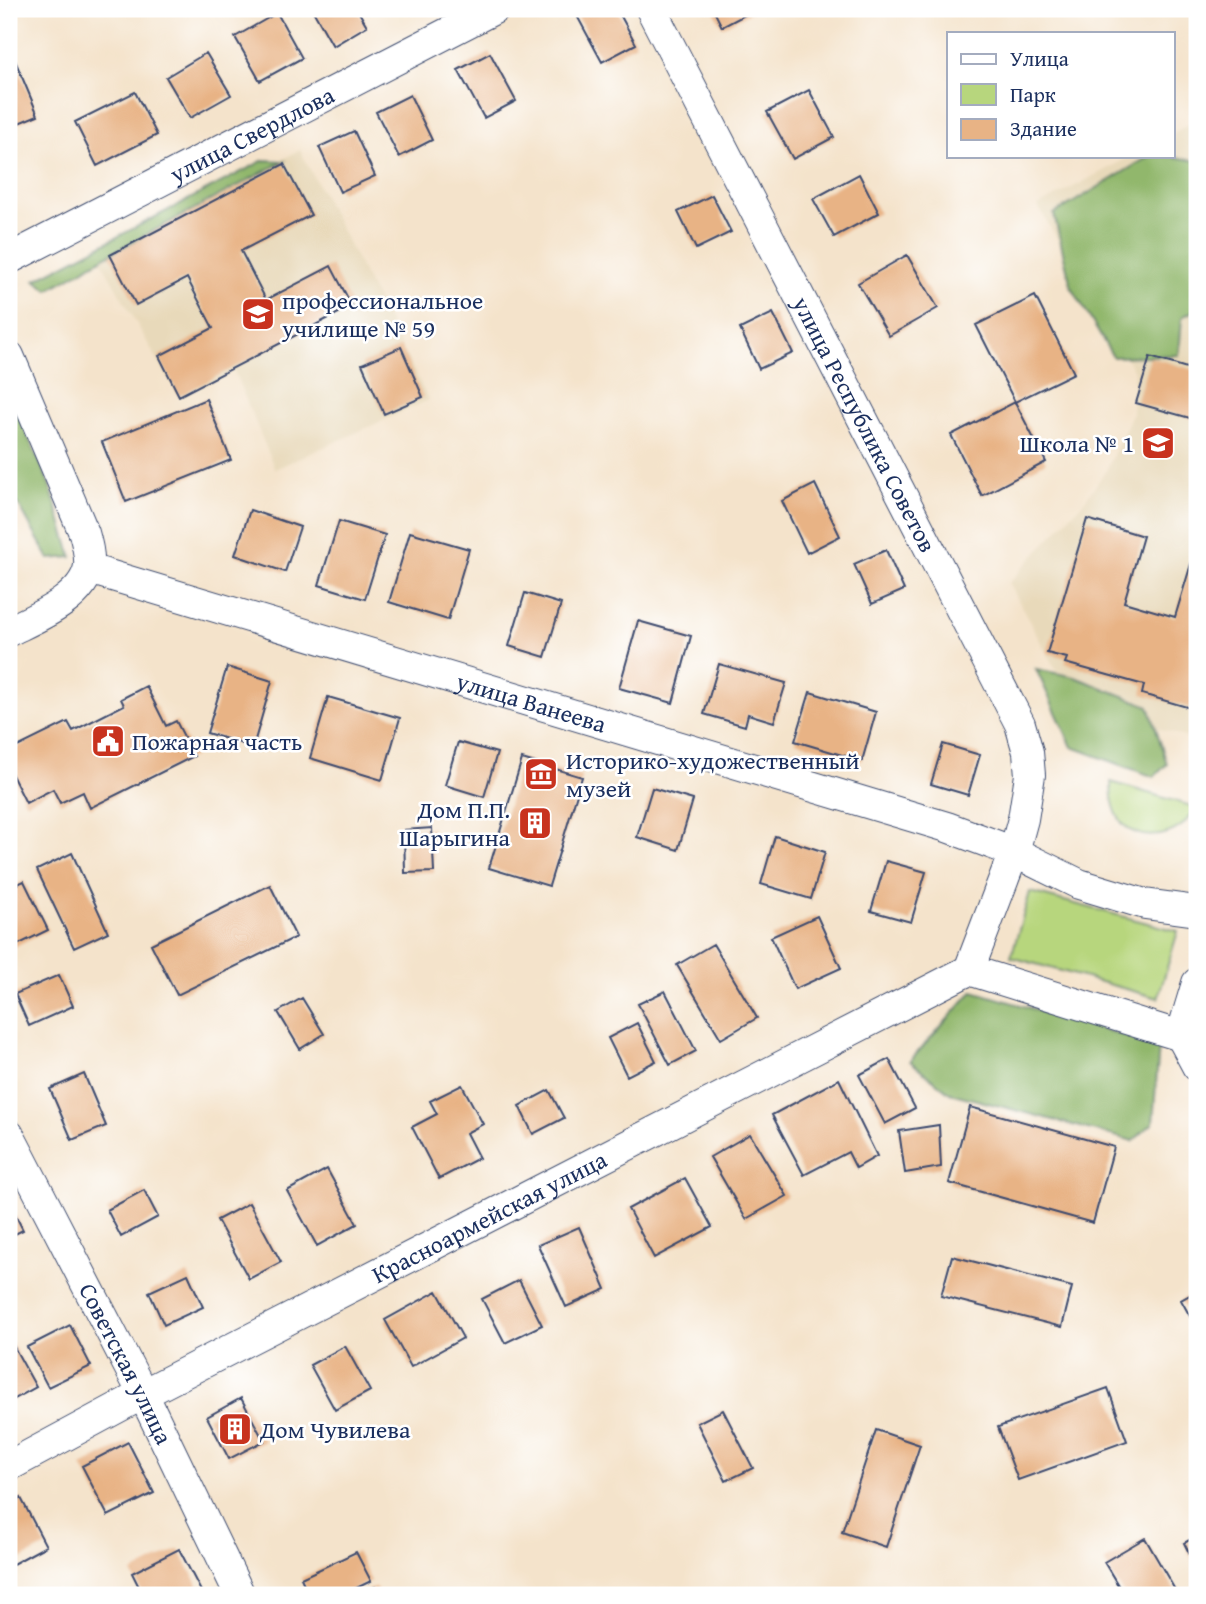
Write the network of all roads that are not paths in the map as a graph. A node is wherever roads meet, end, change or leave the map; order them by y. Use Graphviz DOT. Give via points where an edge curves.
graph roads {
  1 [pos="494,9"];
  2 [pos="651,9"];
  3 [pos="9,259"];
  4 [pos="9,356"];
  5 [pos="89,569"];
  6 [pos="9,631"];
  7 [pos="1014,852"];
  8 [pos="1197,911"];
  9 [pos="969,970"];
  10 [pos="1197,983"];
  11 [pos="1181,1036"];
  12 [pos="1197,1066"];
  13 [pos="9,1135"];
  14 [pos="143,1394"];
  15 [pos="9,1466"];
  16 [pos="240,1595"];
  1 -- 3 [label="street, улица Свердлова"];
  2 -- 7 [label="street, улица Республика Советов" via="1020,724 1030,775"];
  4 -- 5 [label="street" via="84,533"];
  5 -- 6 [label="street" via="77,590 56,607"];
  5 -- 7 [label="street, улица Ванеева" via="947,827"];
  7 -- 8 [label="street, улица Ванеева" via="1079,884 1145,904"];
  7 -- 9 [label="street, улица Республика Советов"];
  9 -- 11 [label="street"];
  9 -- 14 [label="street, Красноармейская улица"];
  10 -- 11 [label="street"];
  11 -- 12 [label="street"];
  13 -- 14 [label="street, Советская улица"];
  14 -- 15 [label="street, Красноармейская улица"];
  14 -- 16 [label="street, Советская улица"];
}
